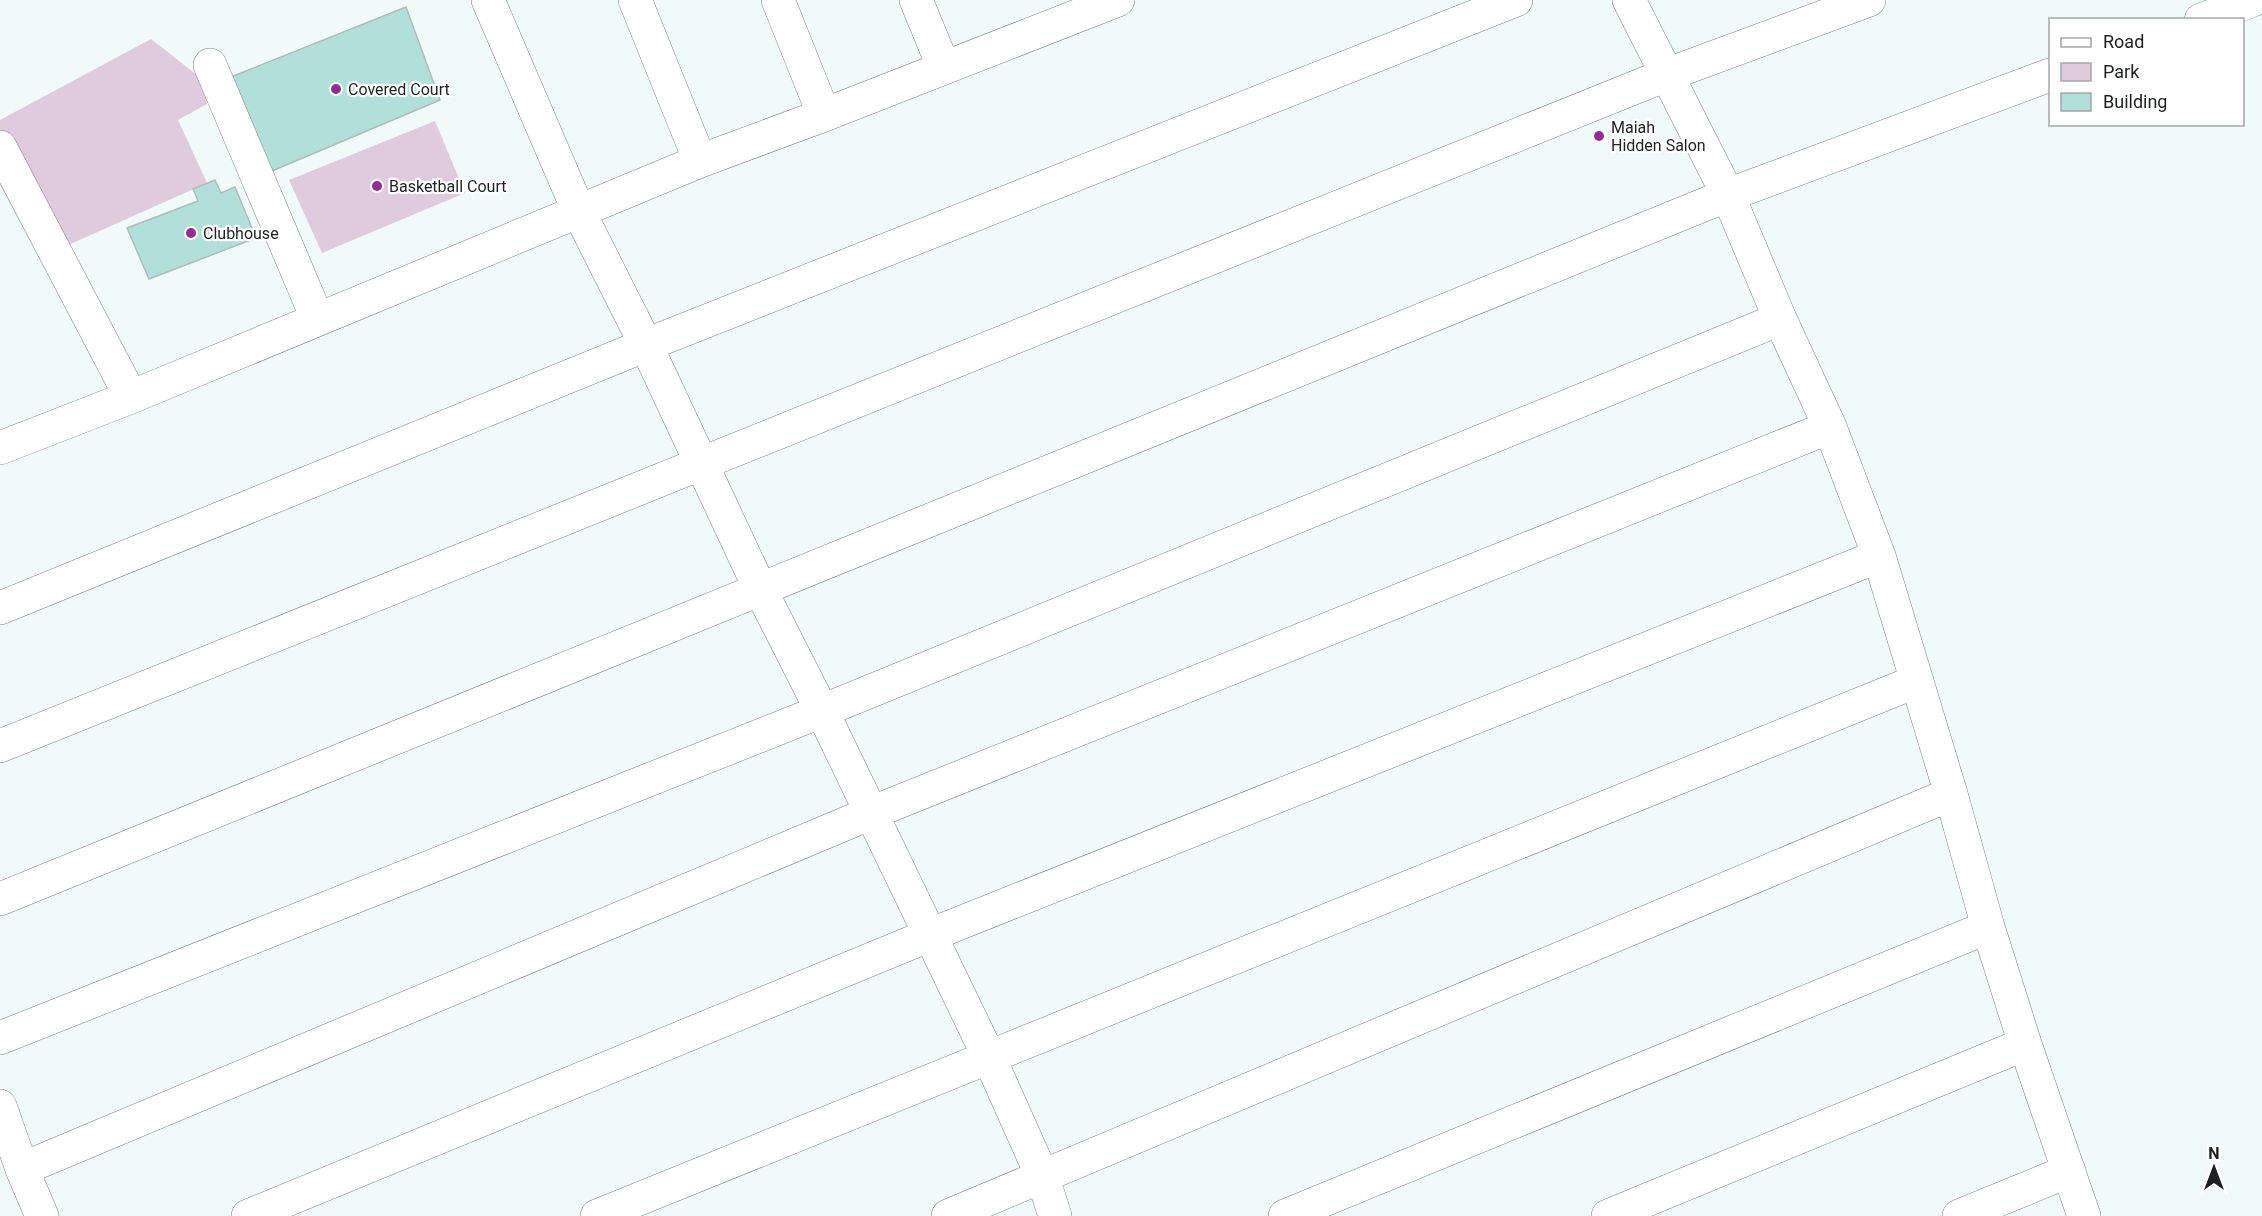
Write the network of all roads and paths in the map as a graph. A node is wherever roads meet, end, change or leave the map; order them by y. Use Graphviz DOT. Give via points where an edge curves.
graph roads {
  1 [pos="488,0"];
  2 [pos="635,0"];
  3 [pos="778,0"];
  4 [pos="916,0"];
  5 [pos="1118,0"];
  6 [pos="1516,0"];
  7 [pos="1629,0"];
  8 [pos="1869,0"];
  9 [pos="2253,0"];
  10 [pos="1058,11"];
  11 [pos="2206,18"];
  12 [pos="210,66"];
  13 [pos="944,68"];
  14 [pos="1666,75"];
  15 [pos="2049,75"];
  16 [pos="824,115"];
  17 [pos="0,147"];
  18 [pos="700,161"];
  19 [pos="1728,195"];
  20 [pos="579,212"];
  21 [pos="317,318"];
  22 [pos="1780,320"];
  23 [pos="646,345"];
  24 [pos="131,397"];
  25 [pos="1830,427"];
  26 [pos="0,448"];
  27 [pos="702,464"];
  28 [pos="1879,556"];
  29 [pos="760,589"];
  30 [pos="0,608"];
  31 [pos="1917,681"];
  32 [pos="822,711"];
  33 [pos="0,746"];
  34 [pos="1951,794"];
  35 [pos="871,813"];
  36 [pos="0,899"];
  37 [pos="1988,927"];
  38 [pos="930,935"];
  39 [pos="0,1038"];
  40 [pos="2025,1044"];
  41 [pos="989,1057"];
  42 [pos="0,1106"];
  43 [pos="22,1169"];
  44 [pos="2069,1171"];
  45 [pos="1043,1178"];
  46 [pos="42,1216"];
  47 [pos="248,1216"];
  48 [pos="597,1216"];
  49 [pos="948,1216"];
  50 [pos="1055,1216"];
  51 [pos="1285,1216"];
  52 [pos="1608,1216"];
  53 [pos="1959,1216"];
  54 [pos="2084,1216"];
  1 -- 20 [label="street"];
  2 -- 18 [label="street"];
  3 -- 16 [label="street"];
  4 -- 13 [label="street"];
  5 -- 10 [label="street"];
  6 -- 23 [label="street"];
  7 -- 14 [label="street"];
  8 -- 14 [label="street"];
  9 -- 11 [label="street"];
  10 -- 13 [label="street"];
  12 -- 21 [label="street"];
  13 -- 16 [label="street"];
  14 -- 19 [label="street"];
  14 -- 27 [label="street"];
  15 -- 19 [label="street"];
  16 -- 18 [label="street"];
  17 -- 24 [label="street"];
  18 -- 20 [label="street"];
  19 -- 22 [label="street"];
  19 -- 29 [label="street"];
  20 -- 21 [label="street"];
  20 -- 23 [label="street"];
  21 -- 24 [label="street"];
  22 -- 25 [label="street"];
  22 -- 32 [label="street"];
  23 -- 27 [label="street"];
  23 -- 30 [label="street"];
  24 -- 26 [label="street"];
  25 -- 28 [label="street"];
  25 -- 35 [label="street"];
  27 -- 29 [label="street"];
  27 -- 33 [label="street"];
  28 -- 31 [label="street"];
  28 -- 38 [label="street"];
  29 -- 32 [label="street"];
  29 -- 36 [label="street"];
  31 -- 34 [label="street"];
  31 -- 41 [label="street"];
  32 -- 35 [label="street"];
  32 -- 39 [label="street"];
  34 -- 37 [label="street"];
  34 -- 45 [label="street"];
  35 -- 38 [label="street"];
  35 -- 43 [label="street"];
  37 -- 40 [label="street"];
  37 -- 51 [label="street"];
  38 -- 41 [label="street"];
  38 -- 47 [label="street"];
  40 -- 44 [label="street"];
  40 -- 52 [label="street"];
  41 -- 45 [label="street"];
  41 -- 48 [label="street"];
  42 -- 43 [label="street"];
  43 -- 46 [label="street"];
  44 -- 53 [label="street"];
  44 -- 54 [label="street"];
  45 -- 49 [label="street"];
  45 -- 50 [label="street"];
}
